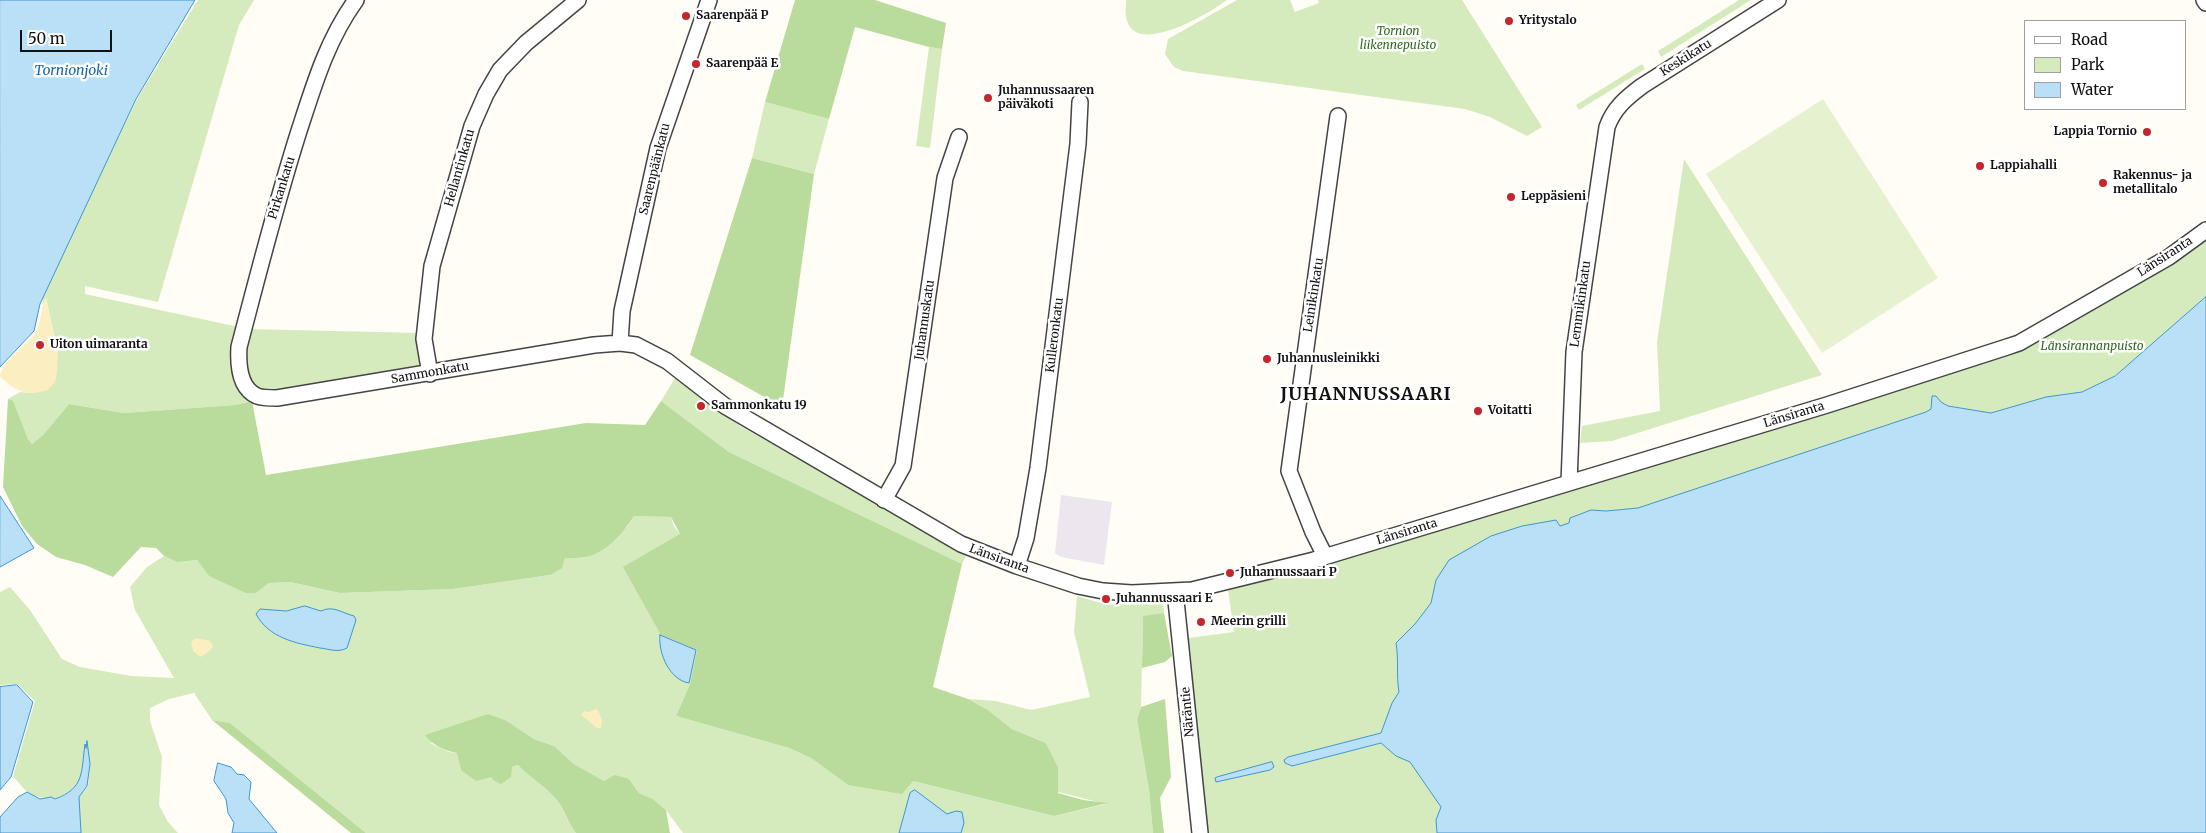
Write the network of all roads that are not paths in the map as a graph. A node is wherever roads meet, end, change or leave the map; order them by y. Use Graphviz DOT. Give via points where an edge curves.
graph roads {
  1 [pos="356,0"];
  2 [pos="578,0"];
  3 [pos="709,0"];
  4 [pos="1778,0"];
  5 [pos="1080,102"];
  6 [pos="1338,116"];
  7 [pos="1607,127"];
  8 [pos="959,137"];
  9 [pos="2206,230"];
  10 [pos="620,343"];
  11 [pos="430,374"];
  12 [pos="245,384"];
  13 [pos="1569,483"];
  14 [pos="884,500"];
  15 [pos="1325,556"];
  16 [pos="1017,566"];
  17 [pos="1176,591"];
  18 [pos="1200,833"];
  1 -- 12 [label="street, Pirkankatu" via="343,18 321,63 276,202 239,347 238,366"];
  2 -- 11 [label="street, Hellantinkatu" via="526,43 500,70 472,126 432,266 424,339"];
  3 -- 10 [label="street, Saarenpäänkatu" via="658,148 622,311"];
  4 -- 7 [label="street, Keskikatu" via="1642,86 1622,101 1612,113"];
  5 -- 16 [label="street, Kulleronkatu" via="1078,144 1038,468 1026,538"];
  6 -- 15 [label="street, Leinikinkatu" via="1289,471"];
  7 -- 13 [label="street, Lemmikinkatu" via="1574,352"];
  8 -- 14 [label="street, Juhannuskatu" via="945,178 904,466"];
  9 -- 13 [label="street, Länsiranta" via="2169,257 2019,343"];
  10 -- 11 [label="street, Sammonkatu"];
  10 -- 14 [label="street, Länsiranta" via="636,345 667,361 724,406"];
  11 -- 12 [label="street, Sammonkatu" via="277,398 257,396"];
  13 -- 15 [label="street, Länsiranta"];
  14 -- 16 [label="street, Länsiranta" via="960,544"];
  15 -- 17 [label="street, Länsiranta" via="1227,582"];
  16 -- 17 [label="street, Länsiranta" via="1103,591"];
  17 -- 18 [label="street, Näräntie"];
}
